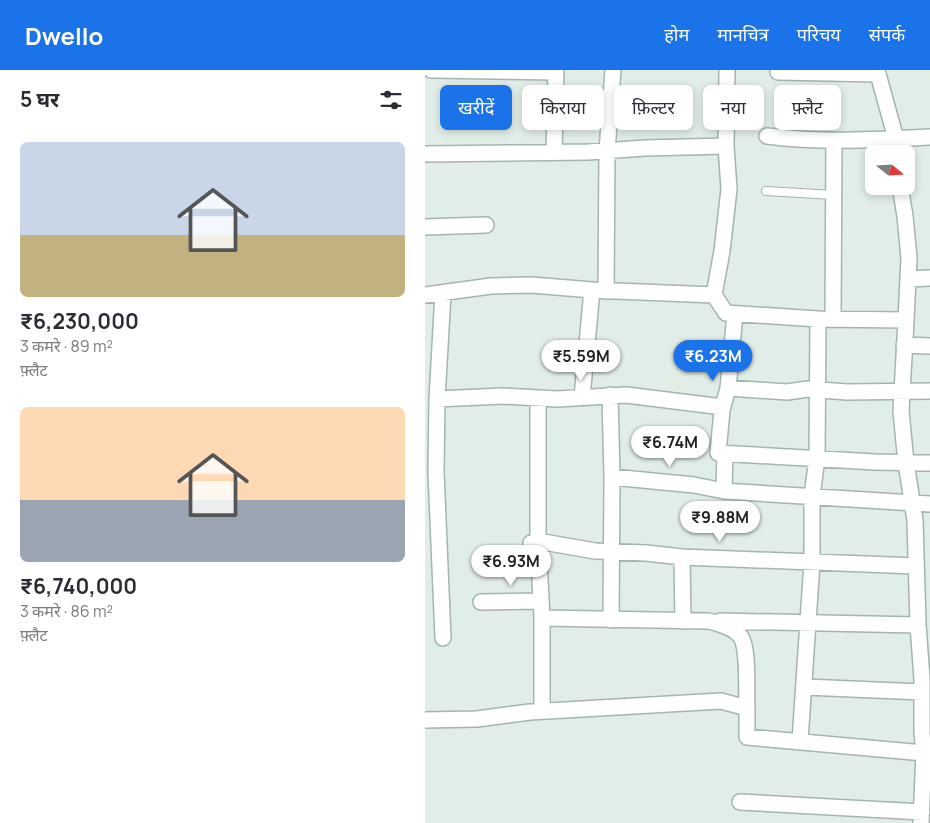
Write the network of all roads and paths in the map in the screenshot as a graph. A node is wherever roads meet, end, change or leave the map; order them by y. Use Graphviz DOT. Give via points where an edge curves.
graph roads {
  1 [pos="431,70"];
  2 [pos="613,70"];
  3 [pos="727,70"];
  4 [pos="778,70"];
  5 [pos="556,71"];
  6 [pos="878,72"];
  7 [pos="767,136"];
  8 [pos="930,137"];
  9 [pos="834,141"];
  10 [pos="884,145"];
  11 [pos="896,145"];
  12 [pos="900,145"];
  13 [pos="726,146"];
  14 [pos="607,151"];
  15 [pos="554,152"];
  16 [pos="425,154"];
  17 [pos="766,191"];
  18 [pos="901,195"];
  19 [pos="834,196"];
  20 [pos="487,225"];
  21 [pos="425,227"];
  22 [pos="930,278"];
  23 [pos="909,279"];
  24 [pos="599,290"];
  25 [pos="443,293"];
  26 [pos="425,294"];
  27 [pos="714,295"];
  28 [pos="735,314"];
  29 [pos="826,319"];
  30 [pos="906,320"];
  31 [pos="905,345"];
  32 [pos="930,346"];
  33 [pos="728,388"];
  34 [pos="818,390"];
  35 [pos="902,391"];
  36 [pos="930,391"];
  37 [pos="610,395"];
  38 [pos="582,397"];
  39 [pos="539,398"];
  40 [pos="437,399"];
  41 [pos="723,407"];
  42 [pos="725,453"];
  43 [pos="817,458"];
  44 [pos="906,463"];
  45 [pos="930,463"];
  46 [pos="612,477"];
  47 [pos="724,491"];
  48 [pos="812,496"];
  49 [pos="912,503"];
  50 [pos="930,504"];
  51 [pos="534,542"];
  52 [pos="612,552"];
  53 [pos="682,557"];
  54 [pos="812,562"];
  55 [pos="921,574"];
  56 [pos="541,601"];
  57 [pos="481,602"];
  58 [pos="542,618"];
  59 [pos="611,620"];
  60 [pos="683,620"];
  61 [pos="709,621"];
  62 [pos="808,622"];
  63 [pos="918,625"];
  64 [pos="443,638"];
  65 [pos="805,687"];
  66 [pos="922,692"];
  67 [pos="747,708"];
  68 [pos="542,711"];
  69 [pos="425,720"];
  70 [pos="926,733"];
  71 [pos="800,741"];
  72 [pos="924,753"];
  73 [pos="740,802"];
  74 [pos="921,818"];
  1 -- 5 [label="street"];
  2 -- 14 [label="street"];
  3 -- 13 [label="street"];
  4 -- 6 [label="street"];
  5 -- 15 [label="street"];
  6 -- 11 [label="street"];
  7 -- 9 [label="street"];
  8 -- 12 [label="street"];
  9 -- 10 [label="street"];
  9 -- 19 [label="street"];
  13 -- 14 [label="street"];
  13 -- 27 [label="street" via="729,189"];
  14 -- 15 [label="street"];
  14 -- 24 [label="street"];
  15 -- 16 [label="street"];
  17 -- 19 [label="lane"];
  18 -- 23 [label="street"];
  19 -- 29 [label="street"];
  20 -- 21 [label="street"];
  22 -- 23 [label="street"];
  23 -- 30 [label="street"];
  24 -- 25 [label="street" via="532,285 491,286"];
  24 -- 27 [label="street"];
  24 -- 38 [label="street"];
  25 -- 26 [label="street"];
  25 -- 40 [label="street"];
  27 -- 28 [label="street" via="726,313"];
  28 -- 29 [label="street"];
  28 -- 33 [label="street"];
  29 -- 30 [label="street"];
  29 -- 34 [label="street"];
  30 -- 31 [label="street"];
  31 -- 32 [label="street"];
  31 -- 35 [label="street"];
  33 -- 34 [label="street" via="787,392"];
  33 -- 41 [label="street"];
  34 -- 35 [label="street"];
  34 -- 43 [label="street"];
  35 -- 36 [label="street"];
  35 -- 44 [label="street"];
  37 -- 38 [label="street"];
  37 -- 41 [label="street"];
  37 -- 46 [label="street"];
  38 -- 39 [label="street"];
  39 -- 40 [label="street"];
  39 -- 51 [label="street"];
  40 -- 64 [label="street" via="436,472"];
  41 -- 42 [label="street" via="718,453"];
  42 -- 43 [label="street"];
  42 -- 47 [label="street"];
  43 -- 44 [label="street"];
  43 -- 48 [label="street"];
  44 -- 45 [label="street"];
  44 -- 49 [label="street"];
  46 -- 47 [label="street"];
  46 -- 52 [label="street"];
  47 -- 48 [label="street"];
  48 -- 49 [label="street"];
  48 -- 54 [label="street"];
  49 -- 50 [label="street"];
  49 -- 55 [label="street"];
  51 -- 52 [label="street"];
  51 -- 56 [label="street"];
  52 -- 53 [label="street"];
  52 -- 59 [label="street"];
  53 -- 54 [label="street"];
  53 -- 60 [label="street"];
  54 -- 55 [label="street"];
  54 -- 62 [label="street"];
  55 -- 63 [label="street"];
  56 -- 57 [label="street"];
  56 -- 58 [label="street"];
  58 -- 59 [label="street"];
  58 -- 68 [label="street"];
  59 -- 60 [label="street"];
  60 -- 61 [label="street"];
  61 -- 62 [label="street"];
  61 -- 67 [label="street" via="741,636 746,651"];
  62 -- 63 [label="street"];
  62 -- 65 [label="street"];
  63 -- 66 [label="street"];
  65 -- 66 [label="street"];
  65 -- 71 [label="street"];
  66 -- 70 [label="street"];
  67 -- 68 [label="street" via="721,701"];
  67 -- 71 [label="street" via="747,737"];
  68 -- 69 [label="street" via="477,719"];
  70 -- 72 [label="street"];
  71 -- 72 [label="street"];
  72 -- 74 [label="street"];
  73 -- 74 [label="street"];
}
